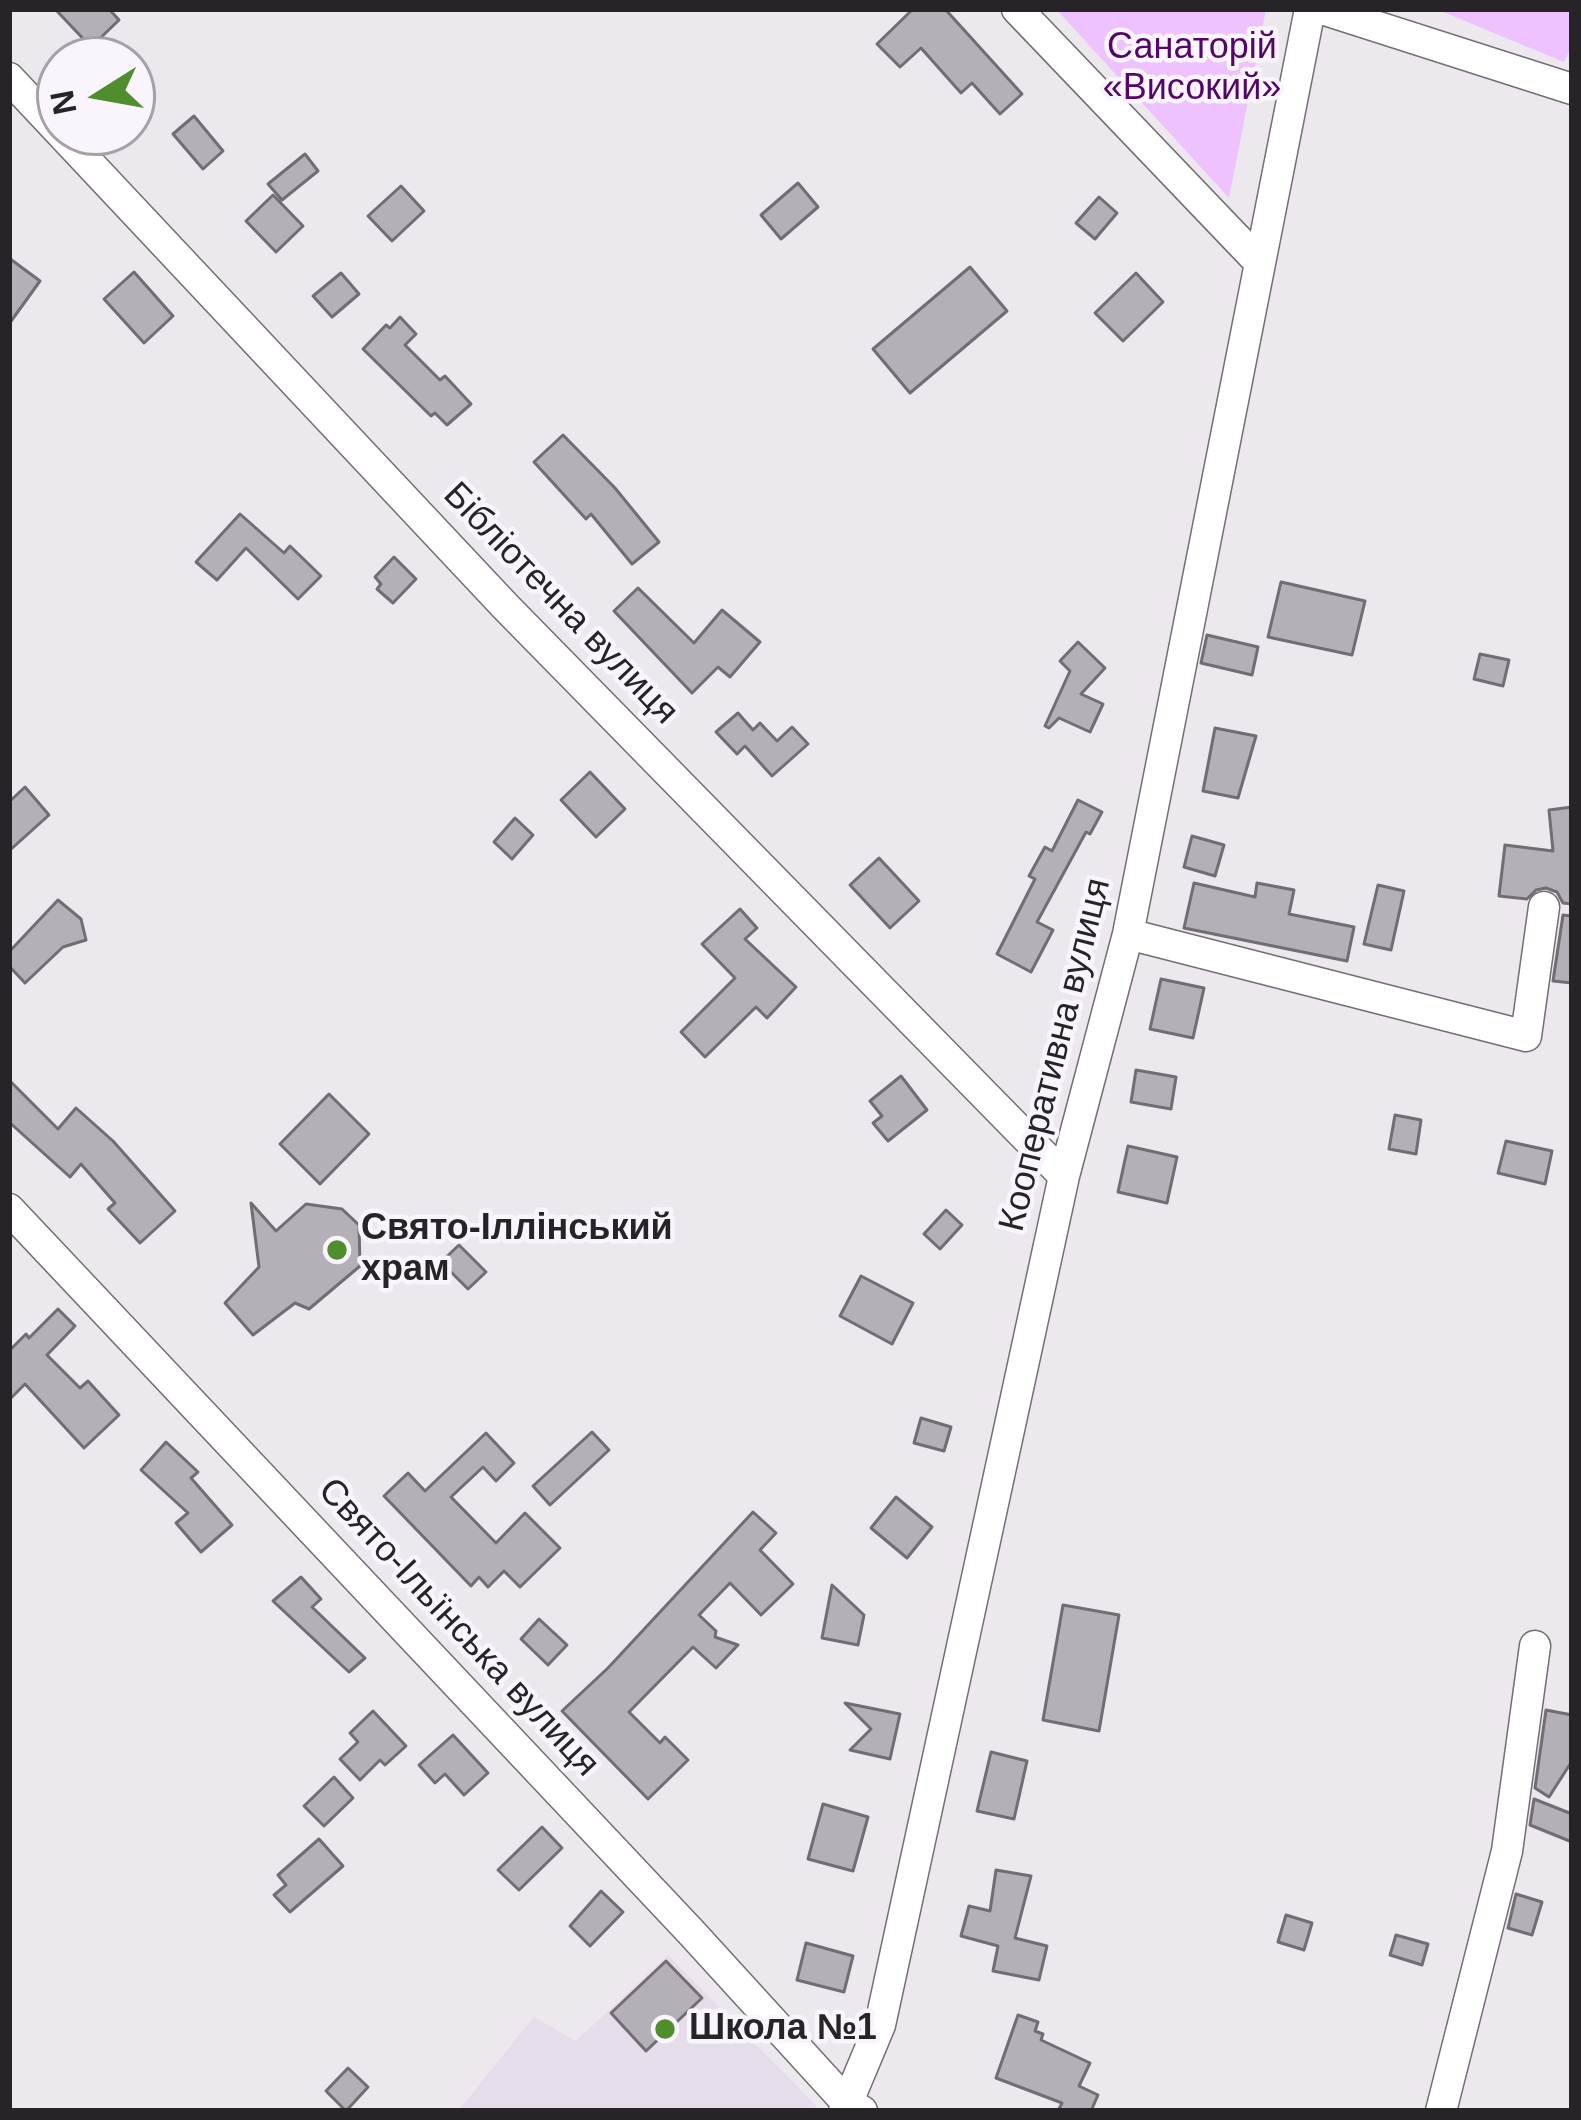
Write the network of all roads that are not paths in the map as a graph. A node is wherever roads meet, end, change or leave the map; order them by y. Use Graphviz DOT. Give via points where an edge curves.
graph roads {
  1 [pos="1017,9"];
  2 [pos="1310,9"];
  3 [pos="1322,9"];
  4 [pos="9,78"];
  5 [pos="1572,89"];
  6 [pos="1260,263"];
  7 [pos="1544,907"];
  8 [pos="1128,934"];
  9 [pos="1064,1175"];
  10 [pos="9,1209"];
  11 [pos="1535,1646"];
  12 [pos="852,2108"];
  13 [pos="1441,2111"];
  1 -- 6 [label="street"];
  2 -- 6 [label="street, Кооперативна вулиця"];
  3 -- 5 [label="street"];
  4 -- 9 [label="street, Бібліотечна вулиця" via="505,606"];
  6 -- 8 [label="street, Кооперативна вулиця"];
  7 -- 8 [label="street" via="1526,1036"];
  8 -- 9 [label="street, Кооперативна вулиця"];
  9 -- 12 [label="street, Кооперативна вулиця" via="880,2025"];
  10 -- 12 [label="street, Свято-Ільїнська вулиця"];
  11 -- 13 [label="street" via="1508,1852"];
}
